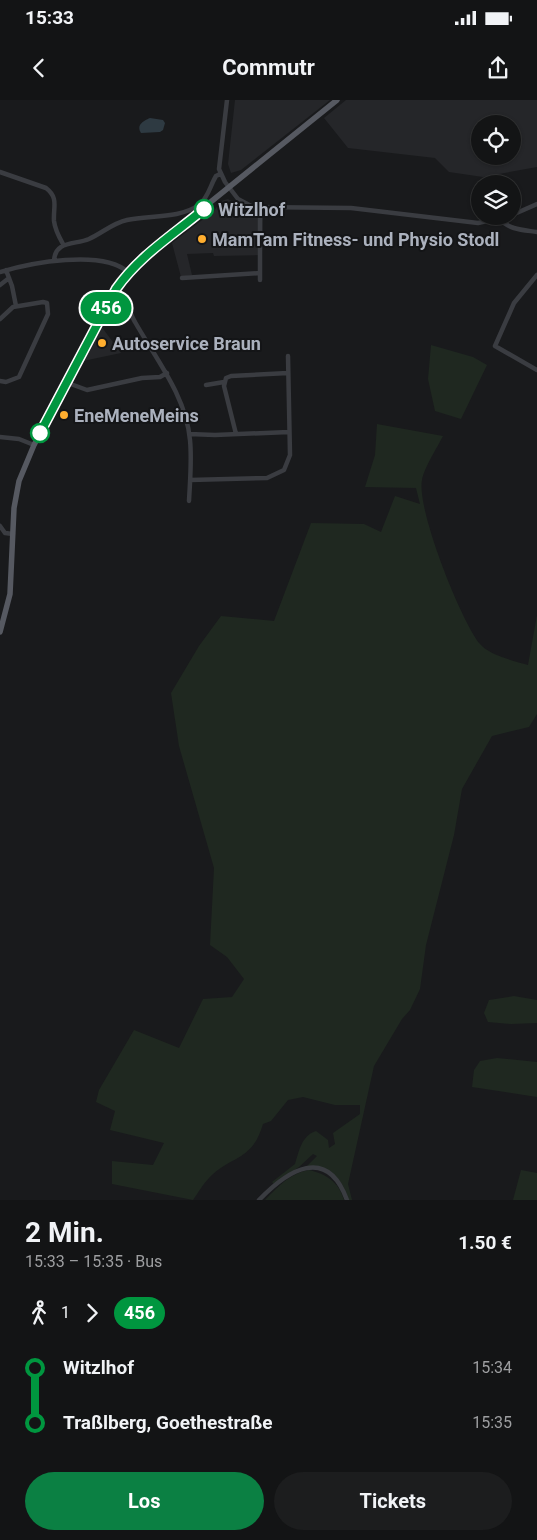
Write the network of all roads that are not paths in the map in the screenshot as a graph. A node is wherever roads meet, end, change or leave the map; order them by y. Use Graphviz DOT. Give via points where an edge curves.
graph roads {
  1 [pos="227,100"];
  2 [pos="337,100"];
  3 [pos="0,172"];
  4 [pos="220,174"];
  5 [pos="229,187"];
  6 [pos="537,204"];
  7 [pos="260,208"];
  8 [pos="521,211"];
  9 [pos="471,223"];
  10 [pos="505,225"];
  11 [pos="537,232"];
  12 [pos="63,244"];
  13 [pos="54,261"];
  14 [pos="6,270"];
  15 [pos="0,272"];
  16 [pos="128,272"];
  17 [pos="260,273"];
  18 [pos="537,275"];
  19 [pos="9,278"];
  20 [pos="182,278"];
  21 [pos="260,280"];
  22 [pos="0,285"];
  23 [pos="116,289"];
  24 [pos="16,306"];
  25 [pos="0,319"];
  26 [pos="288,356"];
  27 [pos="537,370"];
  28 [pos="167,373"];
  29 [pos="288,373"];
  30 [pos="0,381"];
  31 [pos="224,382"];
  32 [pos="68,383"];
  33 [pos="206,385"];
  34 [pos="289,432"];
  35 [pos="189,434"];
  36 [pos="236,434"];
  37 [pos="0,437"];
  38 [pos="34,444"];
  39 [pos="190,480"];
  40 [pos="188,501"];
  41 [pos="0,526"];
  42 [pos="13,534"];
  43 [pos="0,632"];
  44 [pos="259,1200"];
  45 [pos="347,1200"];
  1 -- 4 [label="street"];
  2 -- 5 [label="main road"];
  3 -- 12 [label="street" via="52,193 55,197 54,225"];
  4 -- 5 [label="street"];
  4 -- 12 [label="street" via="205,199 192,208 126,220 88,239"];
  5 -- 7 [label="street" via="244,203"];
  5 -- 16 [label="main road"];
  6 -- 8 [label="street"];
  7 -- 9 [label="street" via="326,206"];
  7 -- 17 [label="street"];
  10 -- 11 [label="street"];
  12 -- 13 [label="street"];
  13 -- 14 [label="street"];
  13 -- 16 [label="street" via="94,261 113,264"];
  14 -- 15 [label="street"];
  14 -- 19 [label="street"];
  16 -- 23 [label="main road"];
  17 -- 20 [label="street"];
  17 -- 21 [label="street"];
  18 -- 27 [label="street" via="514,303 495,346"];
  19 -- 22 [label="street"];
  19 -- 24 [label="street"];
  23 -- 28 [label="street"];
  23 -- 32 [label="main road"];
  24 -- 25 [label="street"];
  24 -- 30 [label="street" via="45,302 49,310 19,377"];
  26 -- 29 [label="street"];
  28 -- 32 [label="street" via="87,390"];
  28 -- 35 [label="street"];
  29 -- 31 [label="street" via="231,376"];
  29 -- 34 [label="street"];
  31 -- 33 [label="street"];
  31 -- 36 [label="street"];
  32 -- 38 [label="main road"];
  34 -- 36 [label="street"];
  34 -- 39 [label="street" via="289,460 279,474 267,478"];
  35 -- 36 [label="street"];
  35 -- 39 [label="street"];
  37 -- 38 [label="street"];
  38 -- 42 [label="main road" via="19,481"];
  39 -- 40 [label="street"];
  41 -- 42 [label="street" via="5,533"];
  42 -- 43 [label="main road" via="10,594"];
  44 -- 45 [label="street" via="287,1175 304,1168 329,1173 336,1178"];
}
